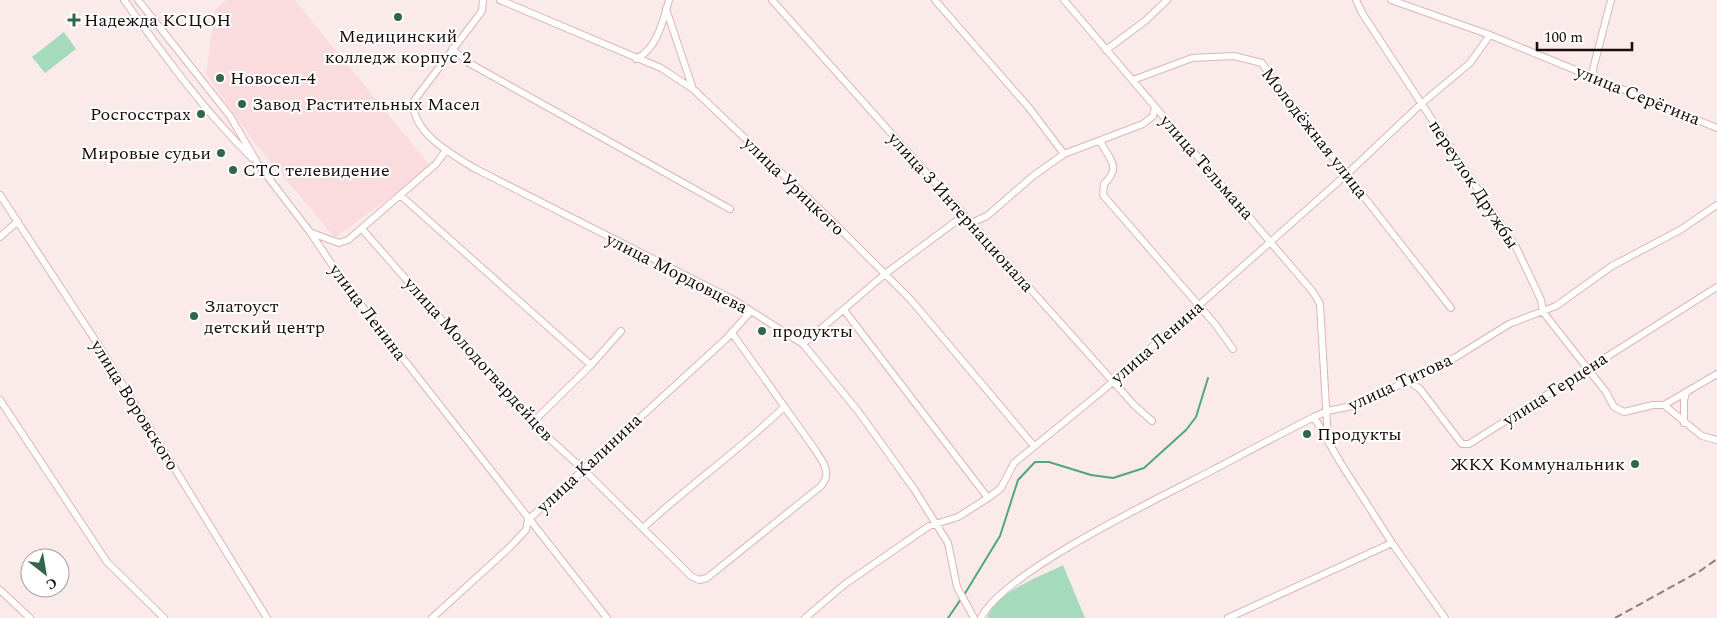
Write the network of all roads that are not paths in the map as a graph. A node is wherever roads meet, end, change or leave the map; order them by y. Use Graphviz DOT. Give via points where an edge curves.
graph roads {
  1 [pos="124,0"];
  2 [pos="138,0"];
  3 [pos="484,0"];
  4 [pos="500,0"];
  5 [pos="669,0"];
  6 [pos="772,0"];
  7 [pos="935,0"];
  8 [pos="1064,0"];
  9 [pos="1166,0"];
  10 [pos="1356,0"];
  11 [pos="1390,0"];
  12 [pos="1611,0"];
  13 [pos="666,10"];
  14 [pos="1490,35"];
  15 [pos="452,49"];
  16 [pos="1106,50"];
  17 [pos="636,59"];
  18 [pos="1594,77"];
  19 [pos="1133,80"];
  20 [pos="693,89"];
  21 [pos="1421,104"];
  22 [pos="1155,108"];
  23 [pos="1717,128"];
  24 [pos="1100,141"];
  25 [pos="446,150"];
  26 [pos="1064,154"];
  27 [pos="258,164"];
  28 [pos="1347,174"];
  29 [pos="0,195"];
  30 [pos="400,195"];
  31 [pos="1717,205"];
  32 [pos="730,209"];
  33 [pos="963,216"];
  34 [pos="18,221"];
  35 [pos="971,223"];
  36 [pos="362,229"];
  37 [pos="310,232"];
  38 [pos="0,237"];
  39 [pos="1271,242"];
  40 [pos="884,274"];
  41 [pos="1717,287"];
  42 [pos="1200,305"];
  43 [pos="1451,308"];
  44 [pos="844,310"];
  45 [pos="751,311"];
  46 [pos="1543,312"];
  47 [pos="621,330"];
  48 [pos="732,333"];
  49 [pos="803,344"];
  50 [pos="1233,348"];
  51 [pos="591,365"];
  52 [pos="1586,370"];
  53 [pos="1717,374"];
  54 [pos="1408,380"];
  55 [pos="1113,381"];
  56 [pos="1686,393"];
  57 [pos="0,400"];
  58 [pos="1664,405"];
  59 [pos="784,407"];
  60 [pos="1327,411"];
  61 [pos="1314,417"];
  62 [pos="1152,421"];
  63 [pos="532,423"];
  64 [pos="1684,423"];
  65 [pos="1717,440"];
  66 [pos="1328,441"];
  67 [pos="1034,446"];
  68 [pos="584,470"];
  69 [pos="988,498"];
  70 [pos="528,520"];
  71 [pos="934,523"];
  72 [pos="643,528"];
  73 [pos="1392,543"];
  74 [pos="0,590"];
  75 [pos="973,615"];
  76 [pos="982,616"];
  77 [pos="1445,617"];
  78 [pos="30,618"];
  79 [pos="164,618"];
  80 [pos="267,618"];
  81 [pos="432,618"];
  82 [pos="607,618"];
  83 [pos="805,618"];
  84 [pos="1228,618"];
  1 -- 27 [label="street" via="195,96 223,130"];
  2 -- 27 [label="street, улица Ленина" via="230,116"];
  3 -- 15 [label="street" via="482,11"];
  4 -- 17 [label="street, улица Урицкого"];
  5 -- 13 [label="street"];
  6 -- 33 [label="street, улица 3 Интернационала"];
  7 -- 26 [label="street" via="1030,109"];
  8 -- 16 [label="street, улица Тельмана"];
  9 -- 16 [label="street"];
  10 -- 21 [label="street, переулок Дружбы"];
  11 -- 14 [label="street, улица Серёгина"];
  12 -- 18 [label="street" via="1593,69"];
  13 -- 17 [label="street" via="653,47"];
  13 -- 20 [label="street"];
  14 -- 18 [label="street, улица Серёгина"];
  14 -- 21 [label="street, улица Ленина" via="1470,63"];
  15 -- 25 [label="street, улица Мордовцева" via="413,102 413,113 420,124"];
  15 -- 32 [label="street" via="469,63"];
  16 -- 19 [label="street, улица Тельмана"];
  17 -- 20 [label="street, улица Урицкого" via="661,68"];
  18 -- 23 [label="street, улица Серёгина"];
  19 -- 22 [label="street, улица Тельмана"];
  19 -- 28 [label="street, Молодёжная улица" via="1192,58 1234,56 1262,63"];
  20 -- 40 [label="street, улица Урицкого"];
  21 -- 28 [label="street, улица Ленина"];
  21 -- 46 [label="street, переулок Дружбы" via="1517,249 1541,300"];
  22 -- 24 [label="street" via="1153,116 1143,124"];
  22 -- 39 [label="street, улица Тельмана"];
  24 -- 26 [label="street"];
  24 -- 42 [label="street" via="1115,169 1114,175 1104,184 1103,195"];
  25 -- 30 [label="street" via="436,164"];
  25 -- 45 [label="street, улица Мордовцева" via="474,168"];
  26 -- 35 [label="street" via="987,216"];
  27 -- 37 [label="street, улица Ленина"];
  28 -- 39 [label="street, улица Ленина"];
  28 -- 43 [label="street, Молодёжная улица"];
  29 -- 34 [label="street, улица Воровского"];
  30 -- 36 [label="street"];
  30 -- 51 [label="street"];
  31 -- 46 [label="street, улица Титова" via="1680,230 1612,266"];
  33 -- 35 [label="street, улица 3 Интернационала"];
  33 -- 40 [label="street"];
  34 -- 38 [label="street"];
  34 -- 80 [label="street, улица Воровского"];
  35 -- 55 [label="street, улица 3 Интернационала"];
  36 -- 37 [label="street" via="348,240 339,242"];
  36 -- 63 [label="street, улица Молодогвардейцев"];
  37 -- 70 [label="street, улица Ленина" via="347,287"];
  39 -- 42 [label="street, улица Ленина"];
  39 -- 60 [label="street, улица Тельмана" via="1314,292 1320,304"];
  40 -- 44 [label="street"];
  40 -- 67 [label="street, улица Урицкого" via="911,300"];
  41 -- 52 [label="street, улица Герцена"];
  42 -- 50 [label="street"];
  42 -- 55 [label="street, улица Ленина"];
  44 -- 49 [label="street"];
  44 -- 69 [label="street"];
  45 -- 48 [label="street, улица Калинина"];
  45 -- 49 [label="street, улица Мордовцева"];
  46 -- 52 [label="street, переулок Дружбы"];
  46 -- 54 [label="street, улица Титова" via="1509,324"];
  47 -- 51 [label="street"];
  48 -- 59 [label="street, улица Молодогвардейцев"];
  48 -- 68 [label="street, улица Калинина"];
  49 -- 71 [label="street, улица Мордовцева" via="904,473"];
  51 -- 63 [label="street"];
  52 -- 54 [label="street, улица Герцена" via="1469,444 1462,444 1420,389"];
  52 -- 58 [label="street" via="1614,407 1624,412 1653,404"];
  53 -- 56 [label="street"];
  54 -- 60 [label="street, улица Титова" via="1357,405"];
  55 -- 62 [label="street, улица 3 Интернационала"];
  55 -- 67 [label="street, улица Ленина"];
  56 -- 58 [label="street"];
  56 -- 64 [label="street"];
  57 -- 79 [label="street" via="107,562"];
  58 -- 64 [label="street"];
  59 -- 72 [label="street" via="760,431"];
  59 -- 72 [label="street, улица Молодогвардейцев" via="827,469 826,481 821,486 715,572 699,580 691,576"];
  60 -- 61 [label="street, улица Титова"];
  60 -- 66 [label="street, улица Тельмана"];
  61 -- 66 [label="street"];
  61 -- 76 [label="street, улица Титова" via="1067,549 1002,593"];
  63 -- 68 [label="street, улица Молодогвардейцев"];
  64 -- 65 [label="street" via="1702,436"];
  66 -- 73 [label="street"];
  67 -- 69 [label="street, улица Ленина" via="1014,463 1000,488"];
  68 -- 70 [label="street, улица Калинина"];
  68 -- 72 [label="street, улица Молодогвардейцев"];
  69 -- 71 [label="street, улица Ленина" via="958,517"];
  70 -- 81 [label="street, улица Калинина" via="526,530 515,542"];
  70 -- 82 [label="street, улица Ленина"];
  71 -- 75 [label="street, улица Мордовцева" via="948,544 960,594"];
  71 -- 83 [label="street, улица Ленина" via="845,584"];
  73 -- 77 [label="street"];
  73 -- 84 [label="street"];
  74 -- 78 [label="street"];
  75 -- 76 [label="street"];
}
